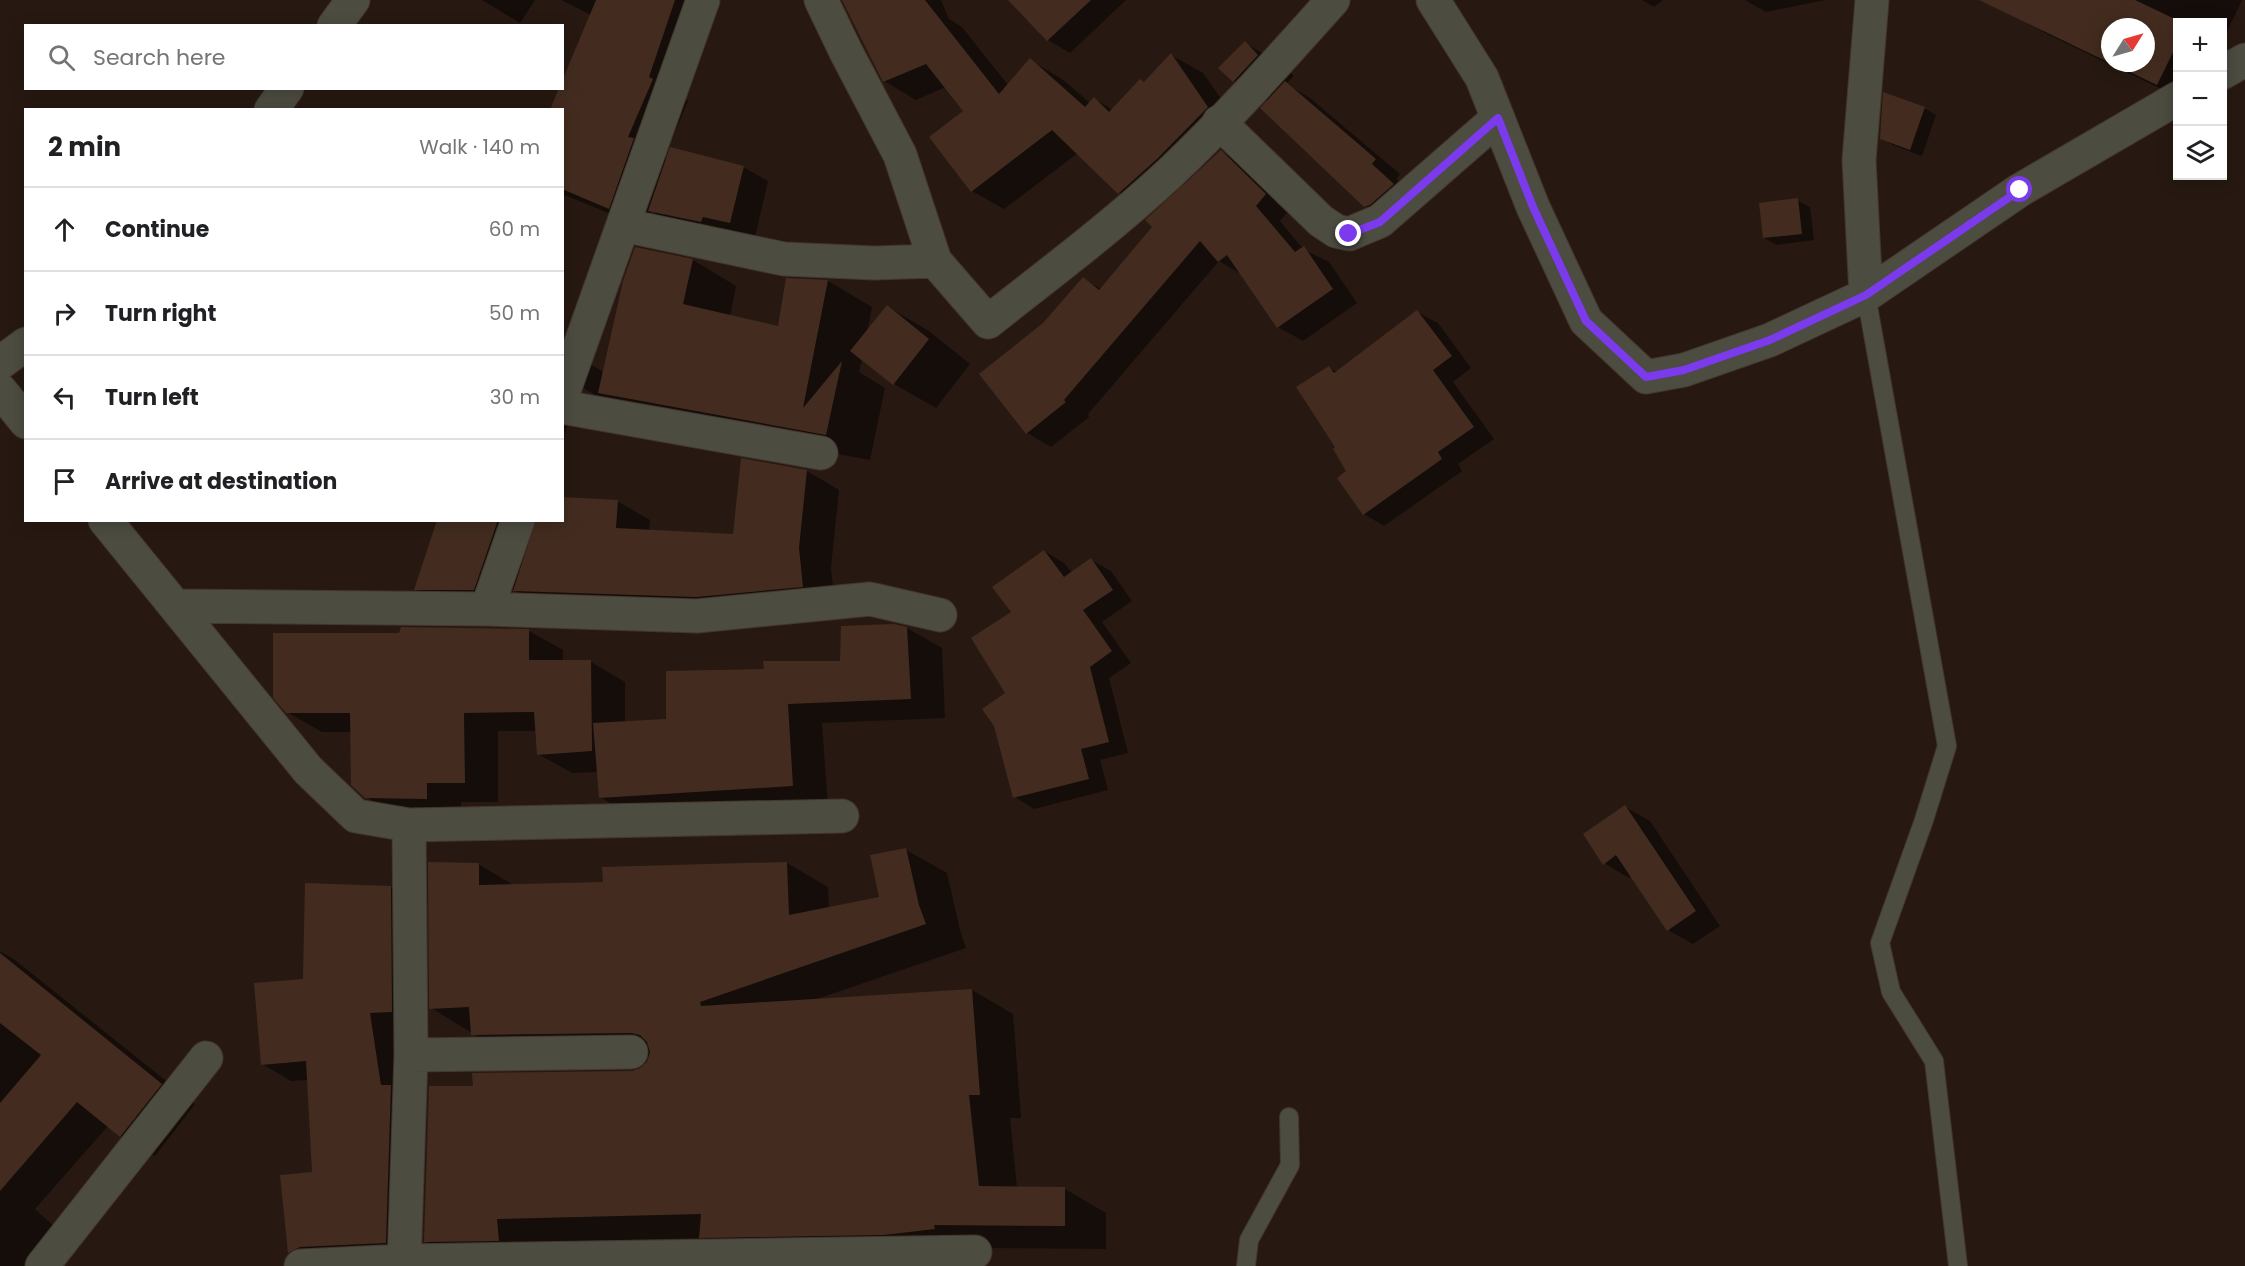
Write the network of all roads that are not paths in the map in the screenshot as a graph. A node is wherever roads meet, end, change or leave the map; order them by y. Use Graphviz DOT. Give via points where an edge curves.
graph roads {
  1 [pos="353,0"];
  2 [pos="704,0"];
  3 [pos="821,0"];
  4 [pos="1333,0"];
  5 [pos="1433,0"];
  6 [pos="1872,0"];
  7 [pos="335,24"];
  8 [pos="2245,60"];
  9 [pos="2225,72"];
  10 [pos="286,90"];
  11 [pos="2173,101"];
  12 [pos="272,108"];
  13 [pos="1498,118"];
  14 [pos="1220,122"];
  15 [pos="623,225"];
  16 [pos="935,261"];
  17 [pos="1866,295"];
  18 [pos="24,345"];
  19 [pos="0,363"];
  20 [pos="0,390"];
  21 [pos="564,390"];
  22 [pos="564,407"];
  23 [pos="24,420"];
  24 [pos="821,453"];
  25 [pos="107,522"];
  26 [pos="517,522"];
  27 [pos="176,606"];
  28 [pos="487,609"];
  29 [pos="940,615"];
  30 [pos="842,816"];
  31 [pos="409,825"];
  32 [pos="631,1052"];
  33 [pos="411,1055"];
  34 [pos="206,1058"];
  35 [pos="1288,1117"];
  36 [pos="975,1252"];
  37 [pos="404,1264"];
  38 [pos="42,1266"];
  39 [pos="301,1266"];
  40 [pos="1246,1266"];
  41 [pos="1958,1266"];
  1 -- 7 [label="street"];
  2 -- 15 [label="street"];
  3 -- 16 [label="street" via="900,155"];
  4 -- 14 [label="street"];
  5 -- 13 [label="street" via="1482,78"];
  6 -- 17 [label="street" via="1859,160"];
  8 -- 9 [label="street"];
  10 -- 12 [label="street"];
  11 -- 17 [label="street" via="2020,190"];
  13 -- 14 [label="street" via="1380,222 1349,234 1321,221"];
  13 -- 17 [label="street" via="1533,207 1586,321 1646,377 1684,370 1770,340"];
  14 -- 16 [label="street" via="1172,171 1090,243 988,322"];
  15 -- 16 [label="street" via="784,259"];
  15 -- 21 [label="street"];
  17 -- 41 [label="lane" via="1947,746 1880,942 1891,992 1934,1061"];
  18 -- 19 [label="street"];
  20 -- 23 [label="street"];
  22 -- 24 [label="street"];
  25 -- 27 [label="street"];
  26 -- 28 [label="street"];
  27 -- 28 [label="street"];
  27 -- 31 [label="street" via="308,770 356,816"];
  28 -- 29 [label="street" via="697,616 870,599"];
  30 -- 31 [label="street"];
  31 -- 33 [label="street"];
  32 -- 33 [label="street"];
  33 -- 37 [label="street"];
  34 -- 38 [label="street"];
  35 -- 40 [label="lane" via="1290,1165 1249,1240"];
  36 -- 37 [label="street"];
  37 -- 39 [label="street"];
}
